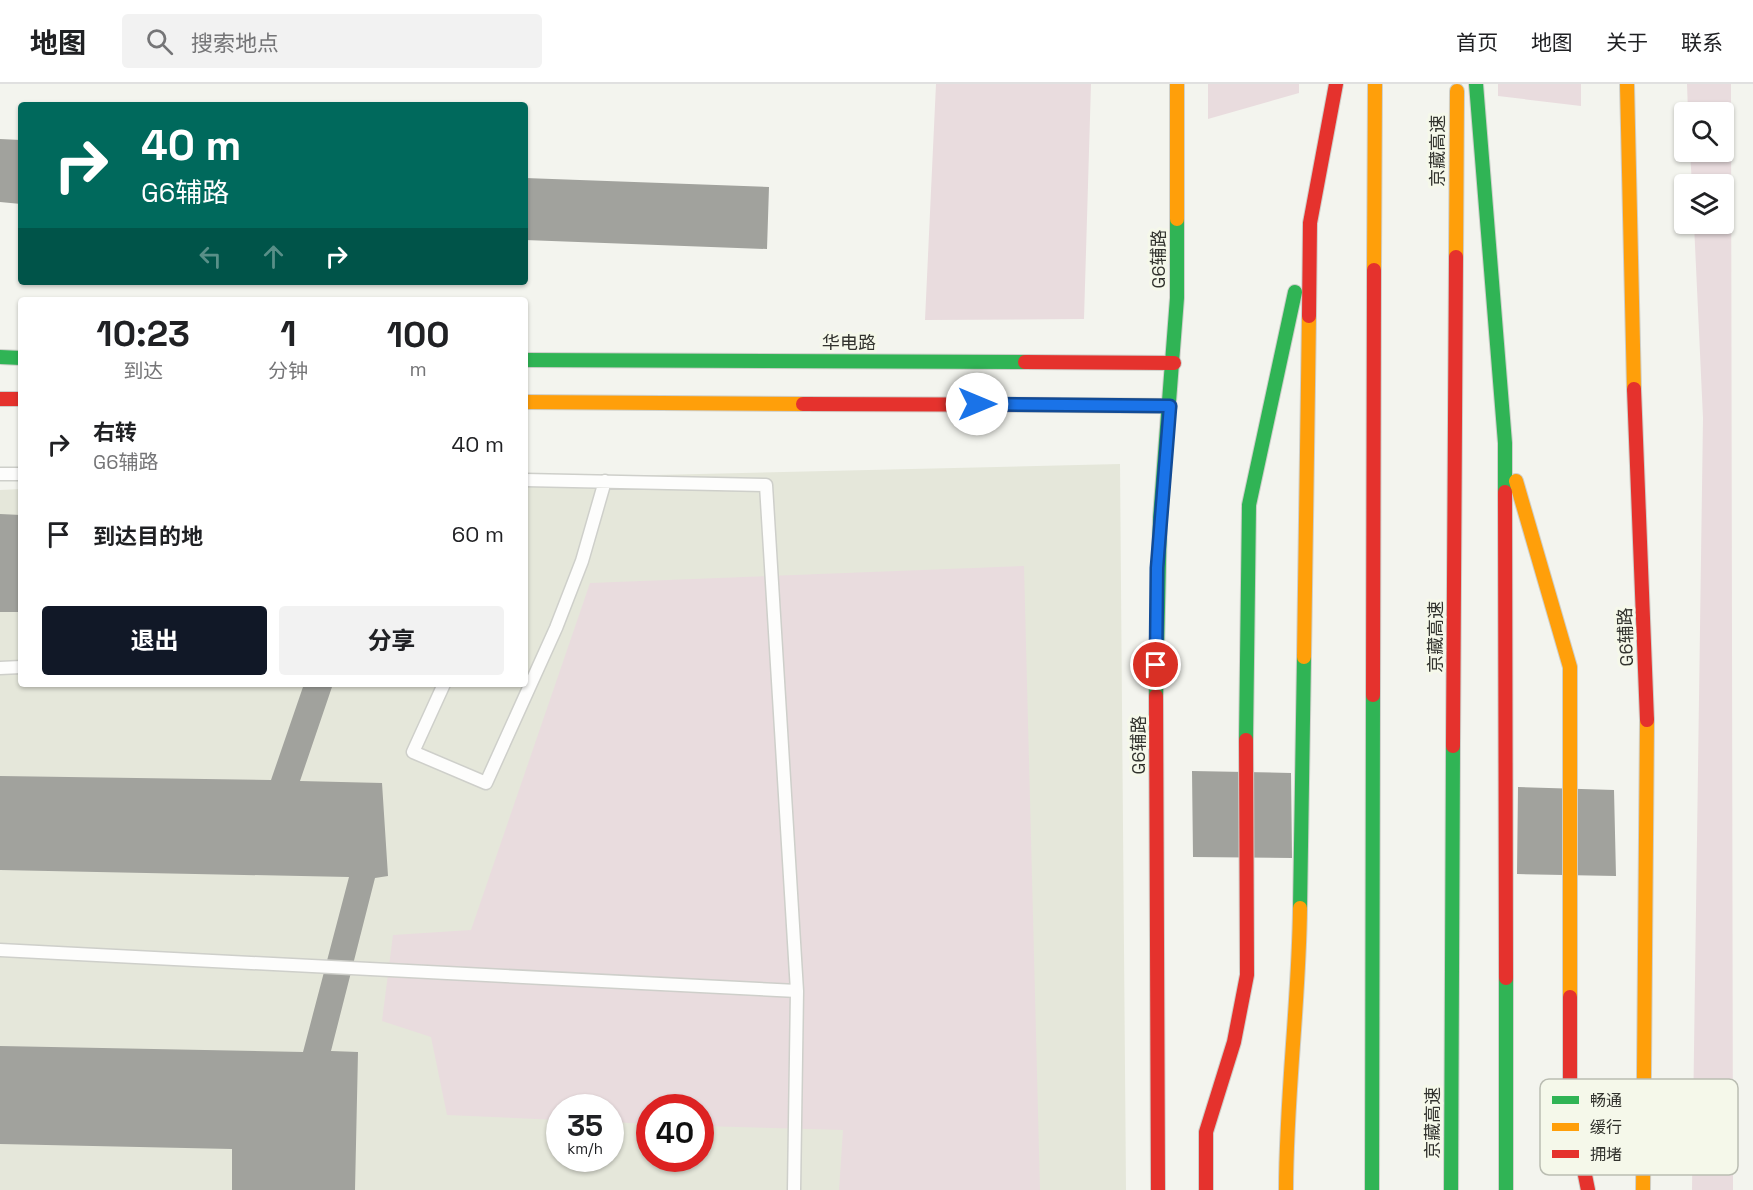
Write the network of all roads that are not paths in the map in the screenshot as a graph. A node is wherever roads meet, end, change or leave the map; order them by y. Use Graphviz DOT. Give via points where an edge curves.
graph roads {
  1 [pos="1177,84"];
  2 [pos="1336,84"];
  3 [pos="1375,84"];
  4 [pos="1457,84"];
  5 [pos="1476,84"];
  6 [pos="1627,84"];
  7 [pos="1310,223"];
  8 [pos="0,357"];
  9 [pos="18,357"];
  10 [pos="528,360"];
  11 [pos="1174,363"];
  12 [pos="0,399"];
  13 [pos="18,399"];
  14 [pos="528,402"];
  15 [pos="1170,406"];
  16 [pos="1505,443"];
  17 [pos="0,474"];
  18 [pos="18,474"];
  19 [pos="528,480"];
  20 [pos="604,481"];
  21 [pos="18,667"];
  22 [pos="0,668"];
  23 [pos="443,687"];
  24 [pos="0,950"];
  25 [pos="797,991"];
  26 [pos="1570,1079"];
  27 [pos="1643,1079"];
  28 [pos="1585,1175"];
  29 [pos="1642,1175"];
  30 [pos="794,1190"];
  31 [pos="1158,1190"];
  32 [pos="1206,1190"];
  33 [pos="1286,1190"];
  34 [pos="1372,1190"];
  35 [pos="1451,1190"];
  36 [pos="1506,1190"];
  37 [pos="1588,1190"];
  38 [pos="1642,1190"];
  1 -- 11 [label="main road, G6辅路"];
  2 -- 7 [label="main road"];
  3 -- 34 [label="main road"];
  4 -- 35 [label="main road, 京藏高速"];
  5 -- 16 [label="main road"];
  6 -- 27 [label="main road, G6辅路" via="1632,347 1647,727"];
  7 -- 32 [label="main road" via="1249,505 1247,975 1234,1042 1206,1132"];
  7 -- 33 [label="main road" via="1299,983 1286,1117"];
  8 -- 9 [label="main road"];
  10 -- 11 [label="main road, 华电路"];
  11 -- 15 [label="main road, G6辅路"];
  12 -- 13 [label="main road"];
  14 -- 15 [label="main road"];
  15 -- 31 [label="main road, G6辅路" via="1156,617"];
  16 -- 26 [label="main road" via="1569,667"];
  16 -- 36 [label="main road"];
  17 -- 18 [label="lane"];
  19 -- 20 [label="lane"];
  20 -- 23 [label="lane" via="582,561 556,628 486,783 413,752"];
  20 -- 25 [label="lane" via="766,485"];
  21 -- 22 [label="lane"];
  24 -- 25 [label="lane"];
  25 -- 30 [label="lane"];
  28 -- 37 [label="main road"];
  29 -- 38 [label="main road, G6辅路"];
}
